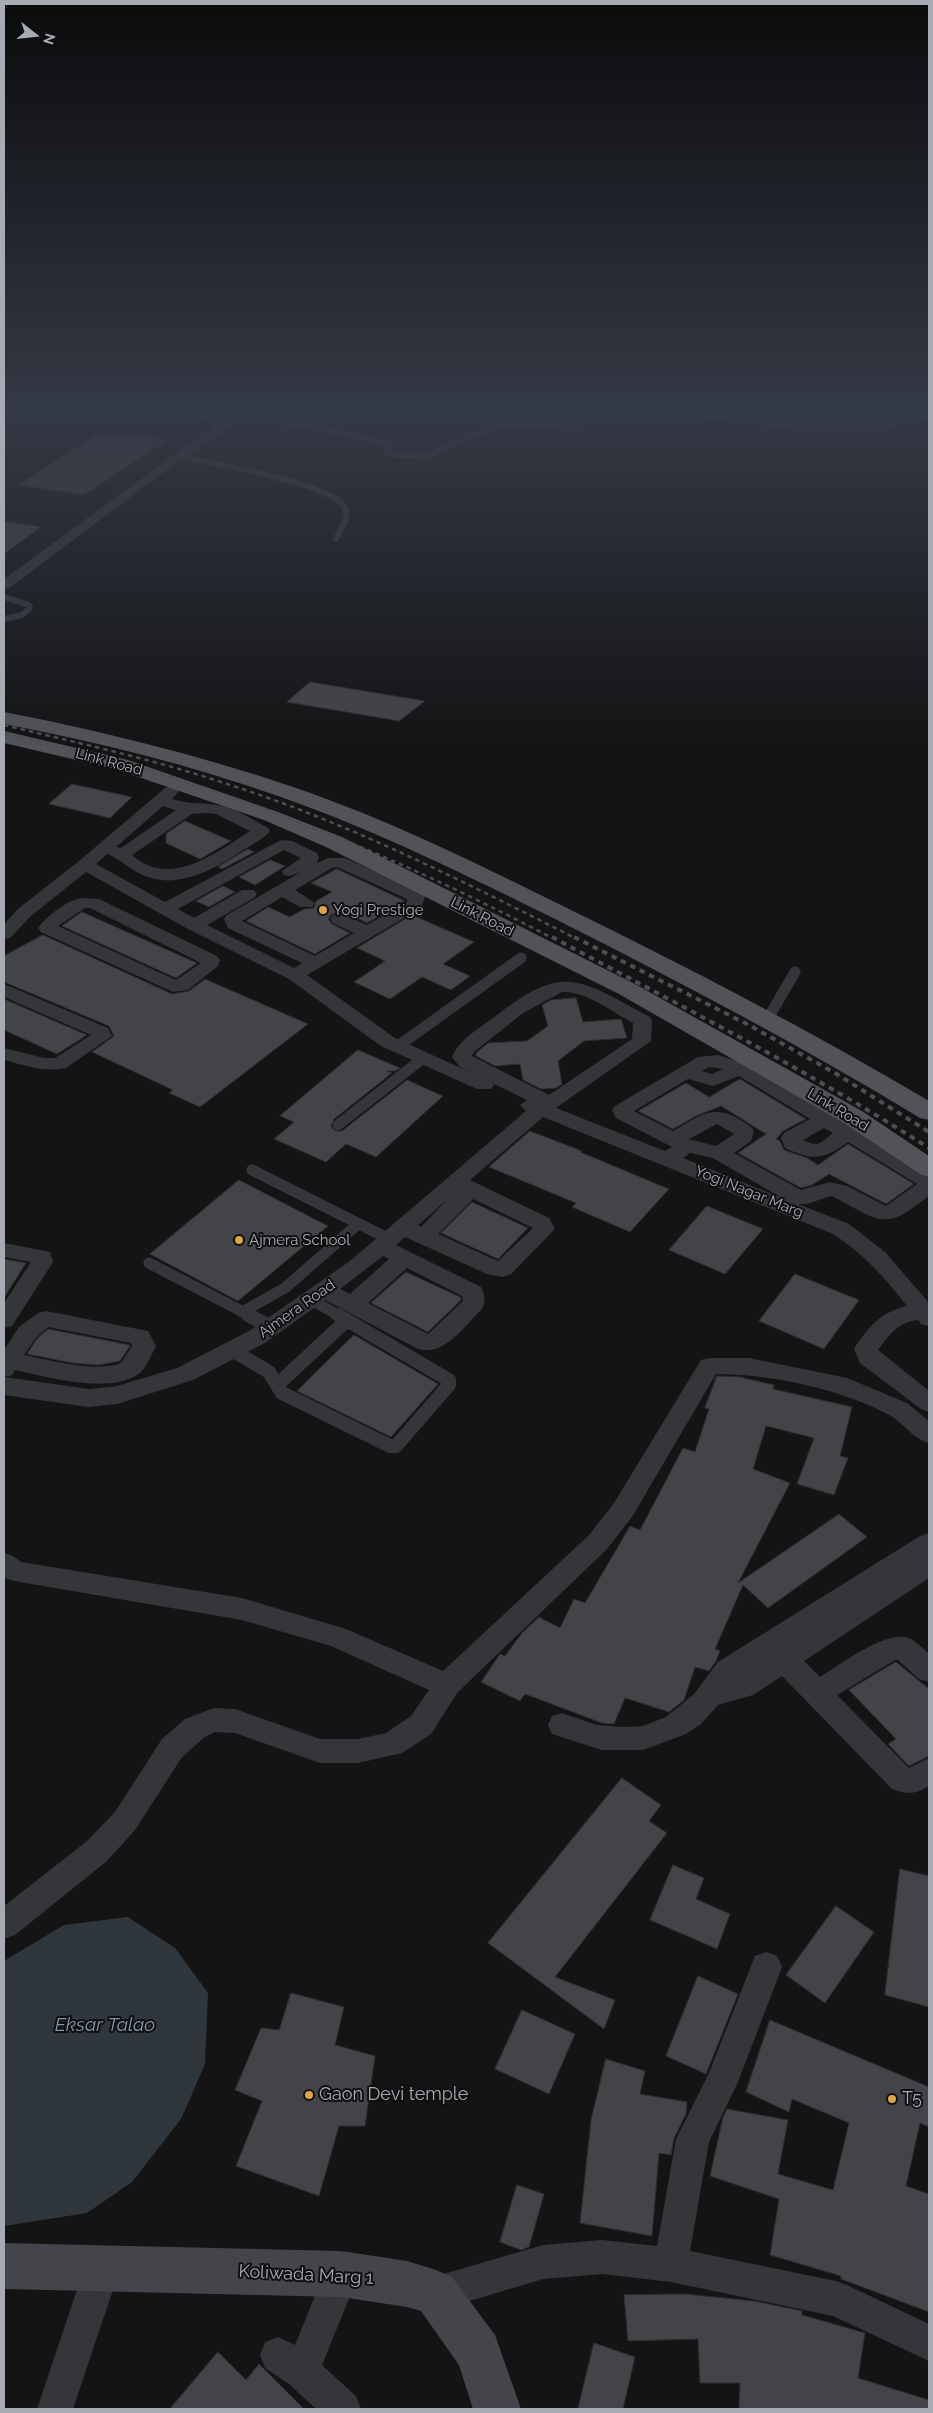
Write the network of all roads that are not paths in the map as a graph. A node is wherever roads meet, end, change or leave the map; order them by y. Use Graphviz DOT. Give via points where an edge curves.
graph roads {
  1 [pos="89,523"];
  2 [pos="344,523"];
  3 [pos="336,539"];
  4 [pos="4,585"];
  5 [pos="4,597"];
  6 [pos="4,618"];
  7 [pos="4,718"];
  8 [pos="4,737"];
  9 [pos="180,783"];
  10 [pos="160,800"];
  11 [pos="188,809"];
  12 [pos="272,826"];
  13 [pos="104,848"];
  14 [pos="122,854"];
  15 [pos="85,865"];
  16 [pos="282,890"];
  17 [pos="149,900"];
  18 [pos="306,903"];
  19 [pos="170,907"];
  20 [pos="4,909"];
  21 [pos="25,912"];
  22 [pos="120,916"];
  23 [pos="339,919"];
  24 [pos="242,928"];
  25 [pos="208,929"];
  26 [pos="367,932"];
  27 [pos="4,934"];
  28 [pos="185,948"];
  29 [pos="521,958"];
  30 [pos="316,963"];
  31 [pos="795,972"];
  32 [pos="597,974"];
  33 [pos="295,975"];
  34 [pos="579,988"];
  35 [pos="4,990"];
  36 [pos="653,1015"];
  37 [pos="767,1020"];
  38 [pos="398,1046"];
  39 [pos="4,1054"];
  40 [pos="422,1059"];
  41 [pos="545,1106"];
  42 [pos="929,1112"];
  43 [pos="824,1119"];
  44 [pos="338,1125"];
  45 [pos="847,1133"];
  46 [pos="676,1148"];
  47 [pos="719,1153"];
  48 [pos="929,1168"];
  49 [pos="252,1170"];
  50 [pos="463,1186"];
  51 [pos="358,1224"];
  52 [pos="423,1237"];
  53 [pos="391,1238"];
  54 [pos="4,1250"];
  55 [pos="404,1258"];
  56 [pos="148,1263"];
  57 [pos="316,1295"];
  58 [pos="242,1312"];
  59 [pos="349,1313"];
  60 [pos="926,1314"];
  61 [pos="4,1320"];
  62 [pos="271,1327"];
  63 [pos="232,1350"];
  64 [pos="7,1364"];
  65 [pos="128,1381"];
  66 [pos="4,1386"];
  67 [pos="277,1386"];
  68 [pos="929,1403"];
  69 [pos="929,1434"];
  70 [pos="929,1543"];
  71 [pos="4,1564"];
  72 [pos="929,1565"];
  73 [pos="882,1584"];
  74 [pos="777,1652"];
  75 [pos="929,1671"];
  76 [pos="447,1685"];
  77 [pos="817,1693"];
  78 [pos="562,1725"];
  79 [pos="929,1771"];
  80 [pos="4,1925"];
  81 [pos="766,1967"];
  82 [pos="671,2265"];
  83 [pos="4,2266"];
  84 [pos="102,2269"];
  85 [pos="341,2274"];
  86 [pos="436,2293"];
  87 [pos="929,2343"];
  88 [pos="55,2409"];
  89 [pos="343,2409"];
  90 [pos="497,2409"];
  1 -- 4 [label="street"];
  2 -- 3 [label="lane"];
  5 -- 6 [label="lane" via="23,601 30,608 22,615"];
  7 -- 37 [label="main road, Link Road" via="210,767 376,826 622,944"];
  8 -- 9 [label="main road, Link Road" via="121,764"];
  9 -- 10 [label="street"];
  9 -- 12 [label="main road, Link Road"];
  10 -- 11 [label="street"];
  10 -- 13 [label="street"];
  11 -- 12 [label="street" via="220,810"];
  11 -- 14 [label="street"];
  12 -- 14 [label="street" via="185,874 169,875 144,870"];
  12 -- 32 [label="main road, Link Road" via="334,842"];
  13 -- 14 [label="street"];
  13 -- 15 [label="street"];
  15 -- 17 [label="street"];
  15 -- 21 [label="street"];
  16 -- 18 [label="street"];
  16 -- 24 [label="street" via="233,919 234,924"];
  16 -- 26 [label="street" via="328,863 339,862 416,897 415,904"];
  17 -- 19 [label="street"];
  17 -- 22 [label="street"];
  19 -- 25 [label="street"];
  19 -- 25 [label="street" via="280,845 311,857"];
  20 -- 21 [label="street"];
  21 -- 27 [label="street"];
  22 -- 28 [label="street"];
  22 -- 28 [label="street" via="93,903 81,903 47,928 173,986 180,986 209,966 211,960"];
  23 -- 26 [label="street"];
  24 -- 25 [label="street"];
  24 -- 30 [label="street"];
  25 -- 28 [label="street"];
  25 -- 33 [label="street"];
  26 -- 30 [label="street"];
  29 -- 38 [label="lane"];
  30 -- 33 [label="street"];
  31 -- 37 [label="lane"];
  32 -- 34 [label="street"];
  32 -- 36 [label="main road, Link Road"];
  33 -- 38 [label="street"];
  34 -- 36 [label="street"];
  34 -- 41 [label="street" via="558,985 538,994 465,1049 462,1057 467,1063"];
  35 -- 39 [label="street" via="101,1032 102,1036 59,1064 44,1064"];
  36 -- 41 [label="street, Ajmera Road" via="640,1041"];
  36 -- 48 [label="main road, Link Road" via="853,1117"];
  37 -- 42 [label="main road, Link Road"];
  38 -- 40 [label="street"];
  40 -- 41 [label="street"];
  40 -- 44 [label="lane"];
  41 -- 46 [label="street, Yogi Nagar Marg"];
  41 -- 50 [label="street, Ajmera Road"];
  43 -- 45 [label="street"];
  43 -- 45 [label="street" via="791,1138 792,1143 817,1153"];
  43 -- 46 [label="street" via="739,1068 718,1061 705,1061 622,1110 623,1114"];
  45 -- 47 [label="street" via="927,1181 927,1187 890,1213 879,1213 840,1190 830,1189 797,1197"];
  46 -- 47 [label="street"];
  46 -- 47 [label="street" via="714,1117 744,1131 744,1136"];
  46 -- 60 [label="street, Yogi Nagar Marg" via="857,1238"];
  49 -- 51 [label="lane"];
  50 -- 52 [label="street"];
  50 -- 52 [label="street" via="541,1223 544,1229 503,1269 495,1269"];
  50 -- 53 [label="street, Ajmera Road"];
  51 -- 53 [label="lane"];
  51 -- 58 [label="lane" via="285,1288"];
  52 -- 53 [label="street"];
  53 -- 55 [label="street"];
  53 -- 57 [label="street, Ajmera Road"];
  54 -- 61 [label="street" via="42,1257 42,1262"];
  55 -- 59 [label="street"];
  55 -- 59 [label="street" via="473,1292 474,1302 435,1341 426,1343"];
  56 -- 58 [label="lane"];
  57 -- 59 [label="street"];
  57 -- 62 [label="street, Ajmera Road"];
  58 -- 62 [label="lane"];
  59 -- 67 [label="lane"];
  59 -- 67 [label="lane" via="449,1380 449,1386 396,1446 390,1446 282,1393"];
  60 -- 68 [label="street" via="906,1312 890,1318 866,1349 868,1357"];
  62 -- 63 [label="street, Ajmera Road"];
  63 -- 65 [label="street, Ajmera Road" via="185,1374"];
  63 -- 67 [label="lane" via="269,1372"];
  64 -- 65 [label="street"];
  64 -- 65 [label="street" via="36,1322 46,1320 140,1337 144,1346 130,1369"];
  65 -- 66 [label="street, Ajmera Road" via="117,1395 89,1398"];
  69 -- 76 [label="street" via="899,1409 847,1388 749,1366 709,1366 623,1510 598,1542"];
  70 -- 73 [label="street"];
  71 -- 76 [label="street" via="14,1571 242,1609 337,1637"];
  72 -- 73 [label="street"];
  73 -- 74 [label="street"];
  74 -- 77 [label="street"];
  74 -- 78 [label="street" via="743,1687 713,1695 671,1730 645,1739 601,1738"];
  75 -- 77 [label="street" via="904,1648 890,1649"];
  76 -- 80 [label="street" via="421,1725 392,1744 358,1751 320,1751 234,1721 214,1720 195,1728 172,1748 125,1821 96,1851"];
  77 -- 79 [label="street" via="902,1780 910,1782"];
  81 -- 82 [label="street" via="722,2082 693,2139"];
  82 -- 86 [label="street" via="602,2257 543,2262"];
  82 -- 87 [label="street" via="836,2299"];
  83 -- 84 [label="street, Koliwada Marg 1"];
  84 -- 85 [label="street, Koliwada Marg 1"];
  84 -- 88 [label="street"];
  85 -- 86 [label="street, Koliwada Marg 1" via="407,2284"];
  85 -- 89 [label="street" via="290,2363"];
  86 -- 90 [label="street" via="478,2352"];
}
